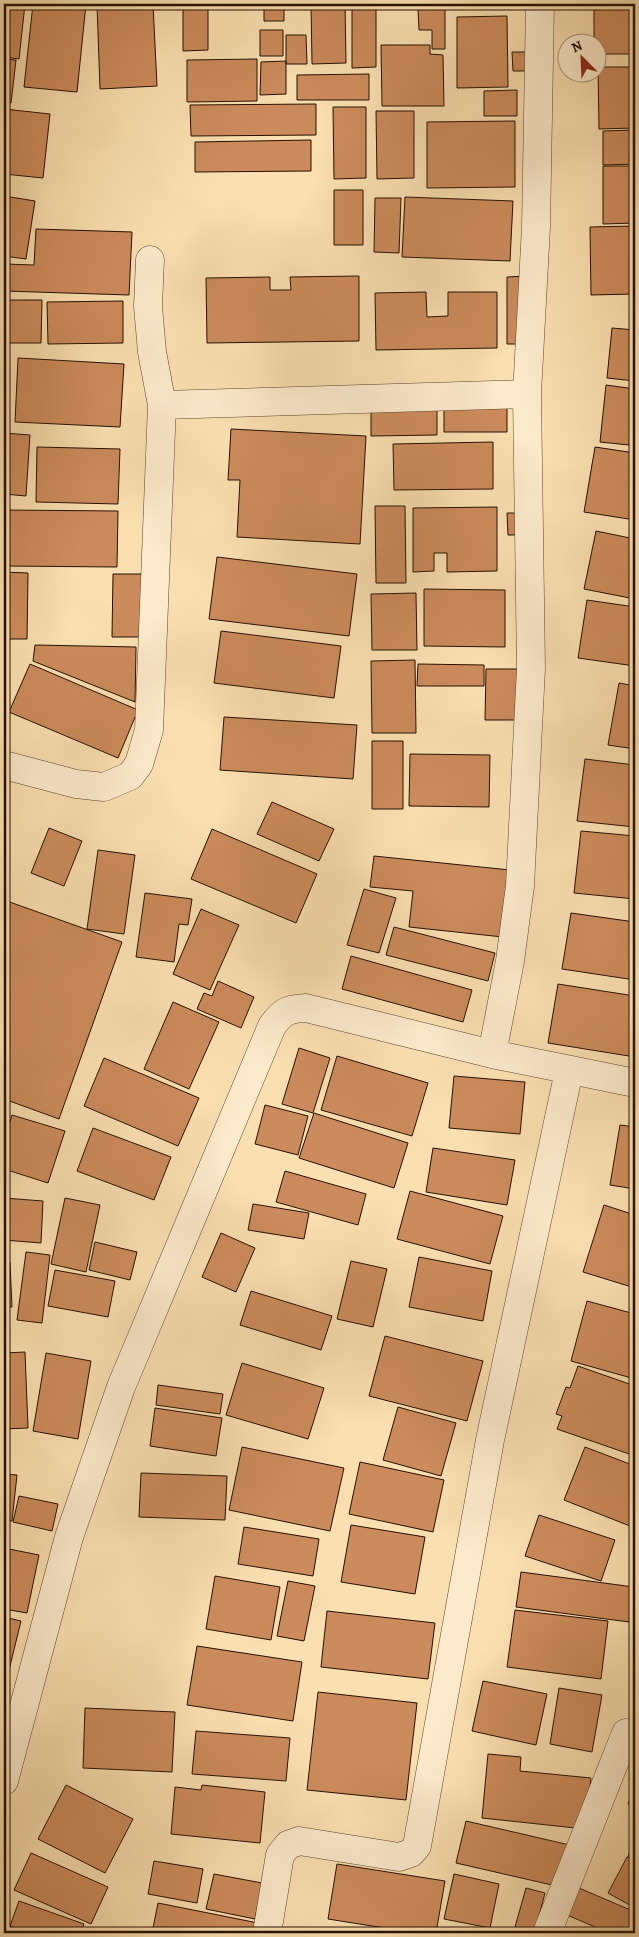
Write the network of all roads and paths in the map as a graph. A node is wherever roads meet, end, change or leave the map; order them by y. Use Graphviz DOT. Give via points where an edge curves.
graph roads {
  1 [pos="540,4"];
  2 [pos="150,260"];
  3 [pos="527,394"];
  4 [pos="162,405"];
  5 [pos="4,765"];
  6 [pos="492,1054"];
  7 [pos="569,1071"];
  8 [pos="635,1084"];
  9 [pos="626,1733"];
  10 [pos="4,1781"];
  11 [pos="268,1933"];
  12 [pos="547,1933"];
  1 -- 3 [label="street" via="536,227"];
  2 -- 4 [label="street" via="148,306"];
  3 -- 4 [label="street"];
  3 -- 6 [label="street" via="531,668 524,813 520,886"];
  4 -- 5 [label="street" via="149,730 139,764 130,776 104,787 76,784"];
  6 -- 7 [label="street"];
  6 -- 10 [label="street" via="306,1008 281,1014 272,1026 121,1386 69,1536"];
  7 -- 8 [label="street"];
  7 -- 11 [label="street" via="490,1440 417,1846 411,1853 399,1857 299,1841 288,1845 280,1855"];
  9 -- 12 [label="street"];
}
